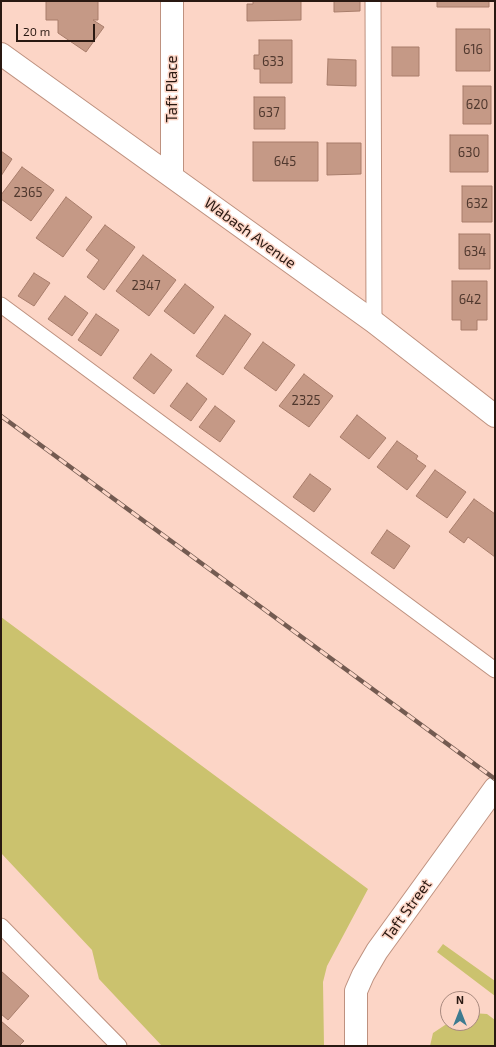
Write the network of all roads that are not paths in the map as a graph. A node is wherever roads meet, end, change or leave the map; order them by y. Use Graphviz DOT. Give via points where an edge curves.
graph roads {
  1 [pos="172,1"];
  2 [pos="373,1"];
  3 [pos="1,54"];
  4 [pos="172,176"];
  5 [pos="1,305"];
  6 [pos="374,322"];
  7 [pos="495,416"];
  8 [pos="495,670"];
  9 [pos="495,788"];
  10 [pos="1,926"];
  11 [pos="119,1046"];
  12 [pos="356,1046"];
  1 -- 4 [label="street, Taft Place"];
  2 -- 6 [label="lane"];
  3 -- 4 [label="street, Wabash Avenue"];
  4 -- 6 [label="street, Wabash Avenue"];
  5 -- 8 [label="lane"];
  6 -- 7 [label="street, Wabash Avenue"];
  9 -- 12 [label="street, Taft Street" via="377,951 363,975 356,991"];
  10 -- 11 [label="lane"];
}
